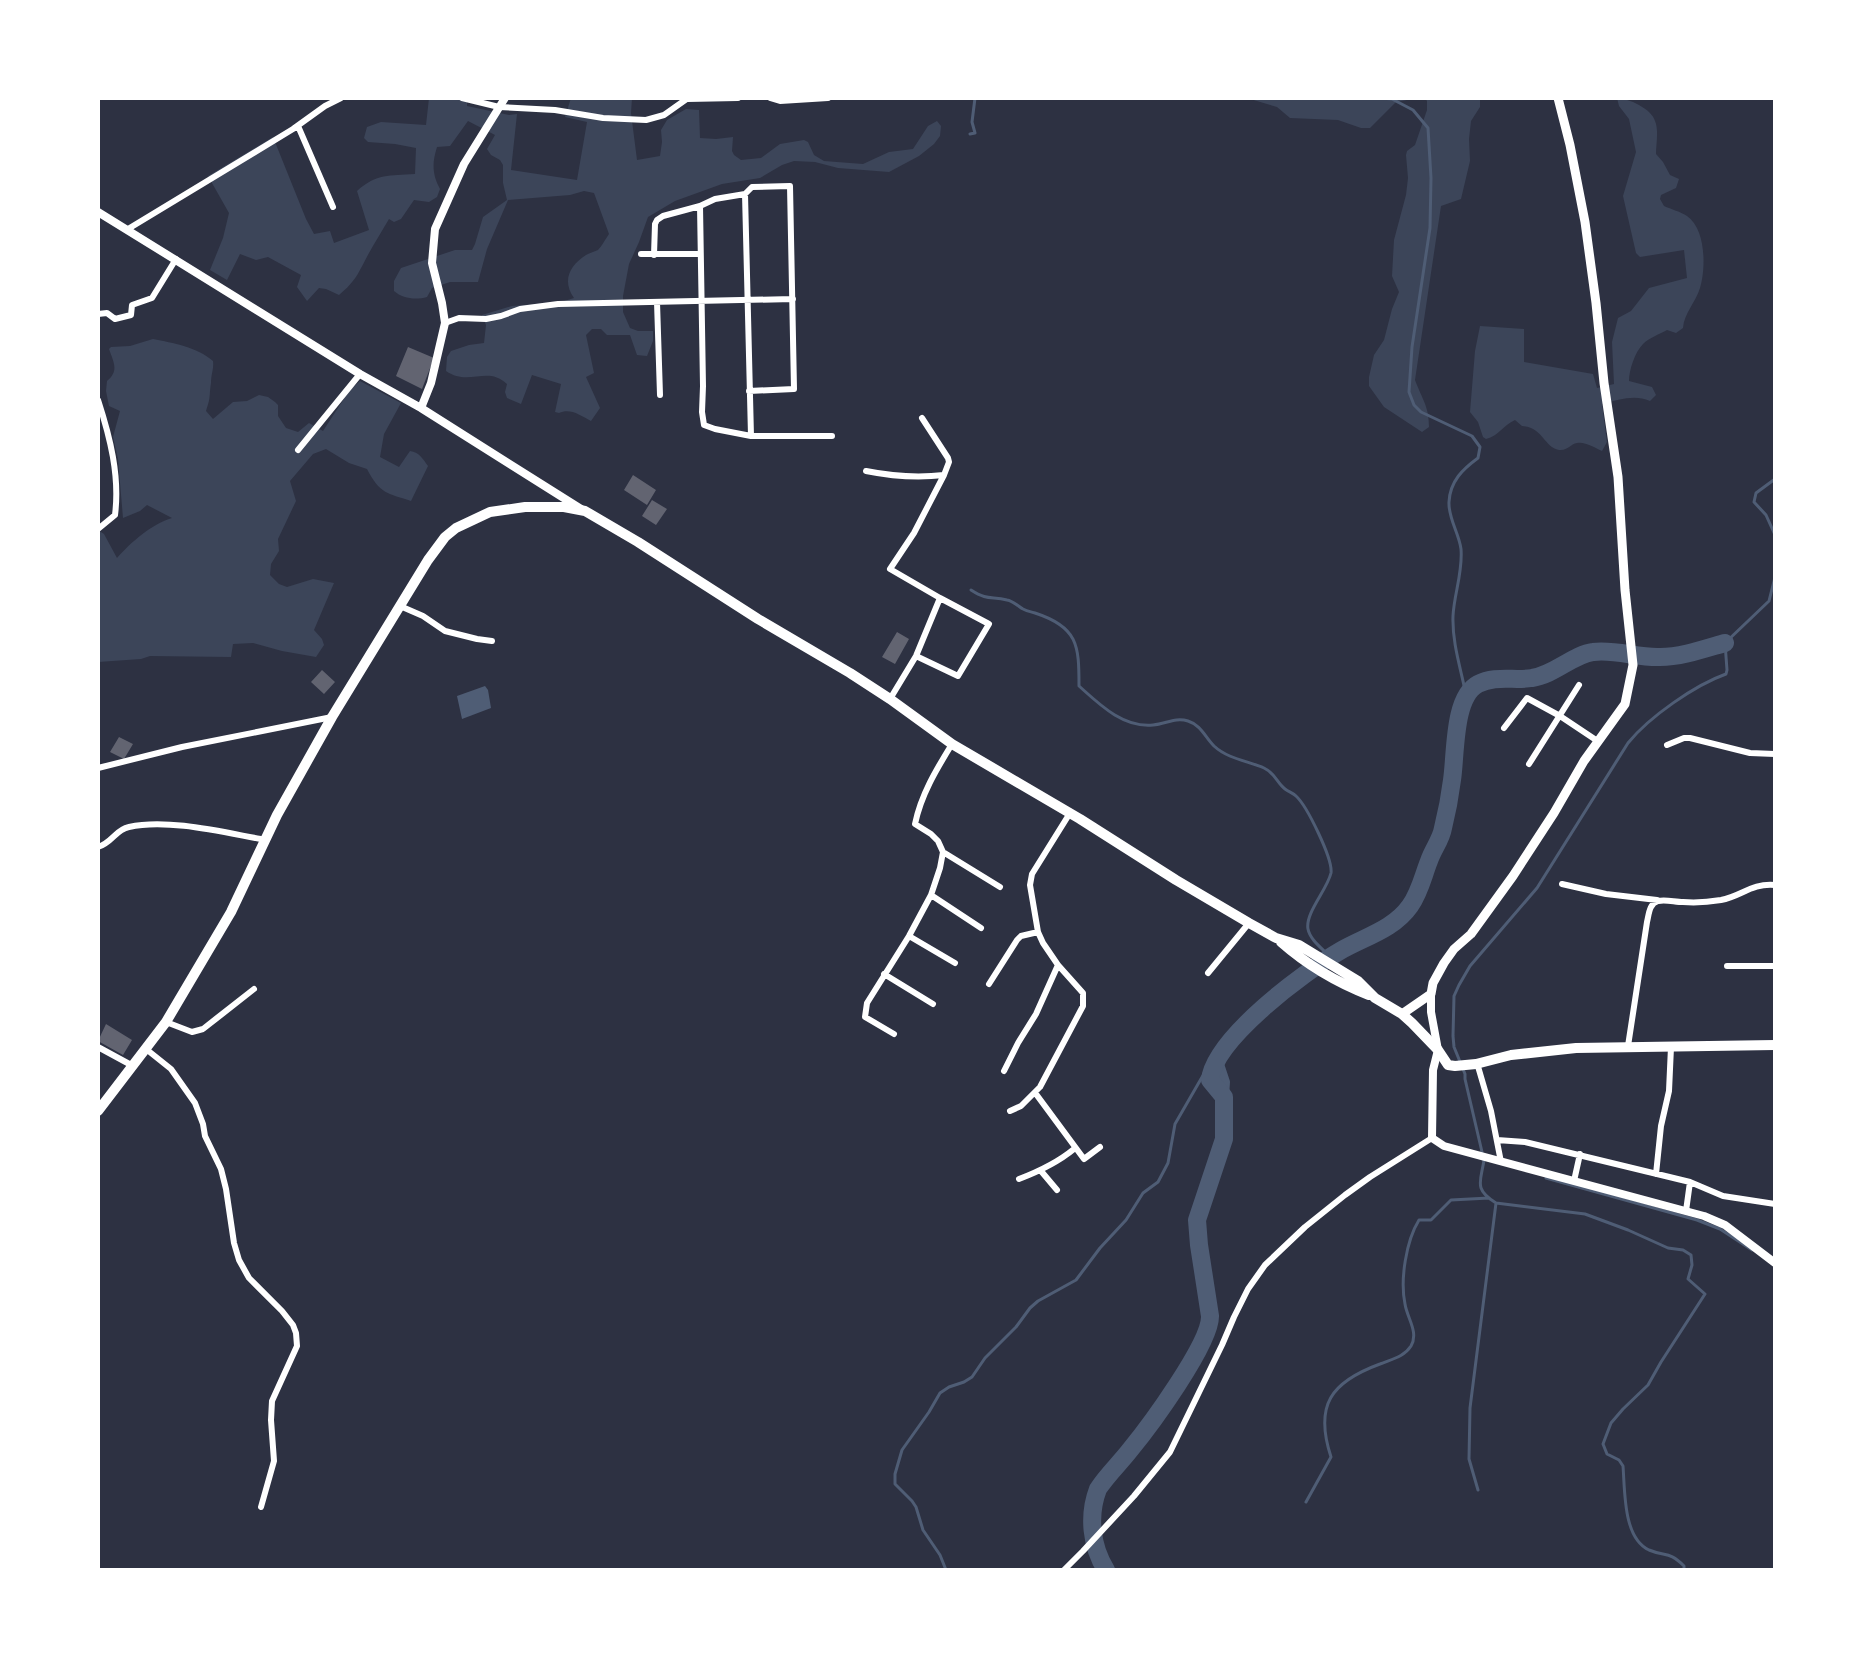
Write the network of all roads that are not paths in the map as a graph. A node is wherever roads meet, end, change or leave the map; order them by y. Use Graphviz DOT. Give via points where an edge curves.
graph roads {
  1 [pos="341,98"];
  2 [pos="462,98"];
  3 [pos="505,98"];
  4 [pos="688,98"];
  5 [pos="738,98"];
  6 [pos="770,98"];
  7 [pos="828,98"];
  8 [pos="1558,98"];
  9 [pos="499,107"];
  10 [pos="298,126"];
  11 [pos="745,194"];
  12 [pos="700,206"];
  13 [pos="333,207"];
  14 [pos="98,212"];
  15 [pos="128,229"];
  16 [pos="641,254"];
  17 [pos="700,254"];
  18 [pos="654,255"];
  19 [pos="176,259"];
  20 [pos="793,299"];
  21 [pos="702,301"];
  22 [pos="748,301"];
  23 [pos="657,302"];
  24 [pos="98,314"];
  25 [pos="445,323"];
  26 [pos="360,374"];
  27 [pos="749,391"];
  28 [pos="660,395"];
  29 [pos="98,400"];
  30 [pos="421,408"];
  31 [pos="922,418"];
  32 [pos="751,436"];
  33 [pos="832,436"];
  34 [pos="298,450"];
  35 [pos="866,471"];
  36 [pos="944,475"];
  37 [pos="585,511"];
  38 [pos="98,529"];
  39 [pos="940,598"];
  40 [pos="400,606"];
  41 [pos="492,641"];
  42 [pos="916,656"];
  43 [pos="1579,685"];
  44 [pos="890,699"];
  45 [pos="1560,716"];
  46 [pos="332,717"];
  47 [pos="1504,728"];
  48 [pos="1599,742"];
  49 [pos="952,744"];
  50 [pos="1667,745"];
  51 [pos="1775,754"];
  52 [pos="1529,764"];
  53 [pos="98,768"];
  54 [pos="1070,813"];
  55 [pos="266,840"];
  56 [pos="98,847"];
  57 [pos="943,852"];
  58 [pos="1562,884"];
  59 [pos="1775,885"];
  60 [pos="1000,887"];
  61 [pos="931,895"];
  62 [pos="1661,900"];
  63 [pos="1249,923"];
  64 [pos="981,928"];
  65 [pos="1038,932"];
  66 [pos="909,936"];
  67 [pos="955,963"];
  68 [pos="1058,965"];
  69 [pos="1727,966"];
  70 [pos="1775,966"];
  71 [pos="1208,973"];
  72 [pos="884,974"];
  73 [pos="989,984"];
  74 [pos="254,989"];
  75 [pos="1431,994"];
  76 [pos="933,1004"];
  77 [pos="1402,1014"];
  78 [pos="166,1022"];
  79 [pos="894,1034"];
  80 [pos="1775,1045"];
  81 [pos="1628,1046"];
  82 [pos="1671,1046"];
  83 [pos="98,1047"];
  84 [pos="146,1049"];
  85 [pos="1438,1050"];
  86 [pos="1477,1064"];
  87 [pos="133,1066"];
  88 [pos="1004,1071"];
  89 [pos="1036,1094"];
  90 [pos="98,1111"];
  91 [pos="1010,1111"];
  92 [pos="1432,1138"];
  93 [pos="1497,1140"];
  94 [pos="1100,1147"];
  95 [pos="1074,1149"];
  96 [pos="1582,1155"];
  97 [pos="1498,1161"];
  98 [pos="1041,1171"];
  99 [pos="1656,1174"];
  100 [pos="1019,1179"];
  101 [pos="1574,1181"];
  102 [pos="1690,1182"];
  103 [pos="1057,1190"];
  104 [pos="1775,1204"];
  105 [pos="1686,1211"];
  106 [pos="1775,1263"];
  107 [pos="261,1507"];
  108 [pos="1064,1570"];
  1 -- 10 [label="street"];
  2 -- 9 [label="street"];
  3 -- 9 [label="street"];
  4 -- 5 [label="street"];
  4 -- 9 [label="street" via="646,120"];
  6 -- 7 [label="street"];
  8 -- 48 [label="main road" via="1596,303 1618,477 1633,665 1625,704"];
  9 -- 25 [label="street" via="464,164 435,229 432,263"];
  10 -- 13 [label="street"];
  10 -- 15 [label="street"];
  11 -- 12 [label="street"];
  11 -- 20 [label="street" via="752,187 790,186"];
  11 -- 22 [label="street"];
  12 -- 17 [label="street"];
  12 -- 18 [label="street" via="657,220"];
  14 -- 15 [label="street"];
  15 -- 19 [label="street"];
  16 -- 18 [label="street"];
  17 -- 18 [label="street"];
  17 -- 21 [label="street"];
  19 -- 24 [label="street" via="152,298 132,305 131,315 115,319"];
  19 -- 26 [label="street"];
  20 -- 22 [label="street"];
  20 -- 27 [label="street" via="794,389"];
  21 -- 22 [label="street"];
  21 -- 23 [label="street"];
  21 -- 32 [label="street" via="704,425"];
  22 -- 27 [label="street"];
  23 -- 25 [label="street" via="558,304"];
  23 -- 28 [label="street"];
  25 -- 30 [label="street"];
  26 -- 30 [label="street"];
  26 -- 34 [label="street"];
  27 -- 32 [label="street"];
  29 -- 38 [label="street" via="112,450 116,500 115,515"];
  30 -- 37 [label="street"];
  31 -- 36 [label="street" via="948,458"];
  32 -- 33 [label="street"];
  35 -- 36 [label="street"];
  36 -- 39 [label="street" via="890,569"];
  37 -- 40 [label="main road" via="525,507 470,520 445,537"];
  37 -- 44 [label="main road"];
  39 -- 42 [label="street"];
  39 -- 42 [label="street" via="989,624 958,676"];
  40 -- 41 [label="street" via="445,631"];
  40 -- 46 [label="main road"];
  42 -- 44 [label="street"];
  43 -- 45 [label="street"];
  44 -- 49 [label="main road"];
  45 -- 47 [label="street" via="1527,698"];
  45 -- 48 [label="street"];
  45 -- 52 [label="street"];
  46 -- 53 [label="street"];
  46 -- 55 [label="main road"];
  48 -- 75 [label="main road" via="1513,876 1444,963"];
  49 -- 54 [label="main road"];
  49 -- 57 [label="street" via="932,776 915,824 931,834"];
  50 -- 51 [label="street" via="1690,738"];
  54 -- 63 [label="main road"];
  54 -- 65 [label="street" via="1032,874"];
  55 -- 56 [label="street" via="147,824 120,831"];
  55 -- 78 [label="main road"];
  57 -- 60 [label="street"];
  57 -- 61 [label="street"];
  58 -- 62 [label="street"];
  59 -- 62 [label="street" via="1722,900"];
  61 -- 64 [label="street"];
  61 -- 66 [label="street"];
  62 -- 81 [label="street" via="1649,912"];
  63 -- 71 [label="street"];
  63 -- 77 [label="main road"];
  65 -- 68 [label="street"];
  65 -- 73 [label="street" via="1017,940"];
  66 -- 67 [label="street"];
  66 -- 72 [label="street"];
  68 -- 88 [label="street"];
  68 -- 89 [label="street" via="1083,993 1083,1006"];
  69 -- 70 [label="street"];
  72 -- 76 [label="street"];
  72 -- 79 [label="street" via="865,1017"];
  74 -- 78 [label="street" via="203,1029 192,1032"];
  75 -- 77 [label="main road"];
  75 -- 85 [label="street"];
  77 -- 85 [label="main road"];
  78 -- 84 [label="main road"];
  80 -- 82 [label="main road"];
  81 -- 82 [label="main road"];
  81 -- 86 [label="main road" via="1540,1051"];
  82 -- 99 [label="street"];
  83 -- 87 [label="street"];
  84 -- 87 [label="main road"];
  84 -- 107 [label="street" via="171,1069 195,1103 221,1169 239,1260 296,1333 297,1346 272,1401 274,1461"];
  85 -- 86 [label="main road" via="1448,1065"];
  85 -- 92 [label="street" via="1432,1079"];
  86 -- 93 [label="street"];
  87 -- 90 [label="main road"];
  89 -- 91 [label="street"];
  89 -- 95 [label="street"];
  92 -- 97 [label="street"];
  92 -- 108 [label="street" via="1345,1195 1265,1265 1248,1289 1170,1452"];
  93 -- 96 [label="street"];
  93 -- 97 [label="street"];
  94 -- 95 [label="street" via="1084,1159"];
  95 -- 98 [label="street"];
  96 -- 99 [label="street"];
  96 -- 101 [label="street"];
  97 -- 101 [label="street"];
  98 -- 100 [label="street"];
  98 -- 103 [label="street"];
  99 -- 102 [label="street"];
  101 -- 105 [label="street"];
  102 -- 104 [label="street" via="1723,1196"];
  102 -- 105 [label="street"];
  105 -- 106 [label="street" via="1725,1225"];
}
